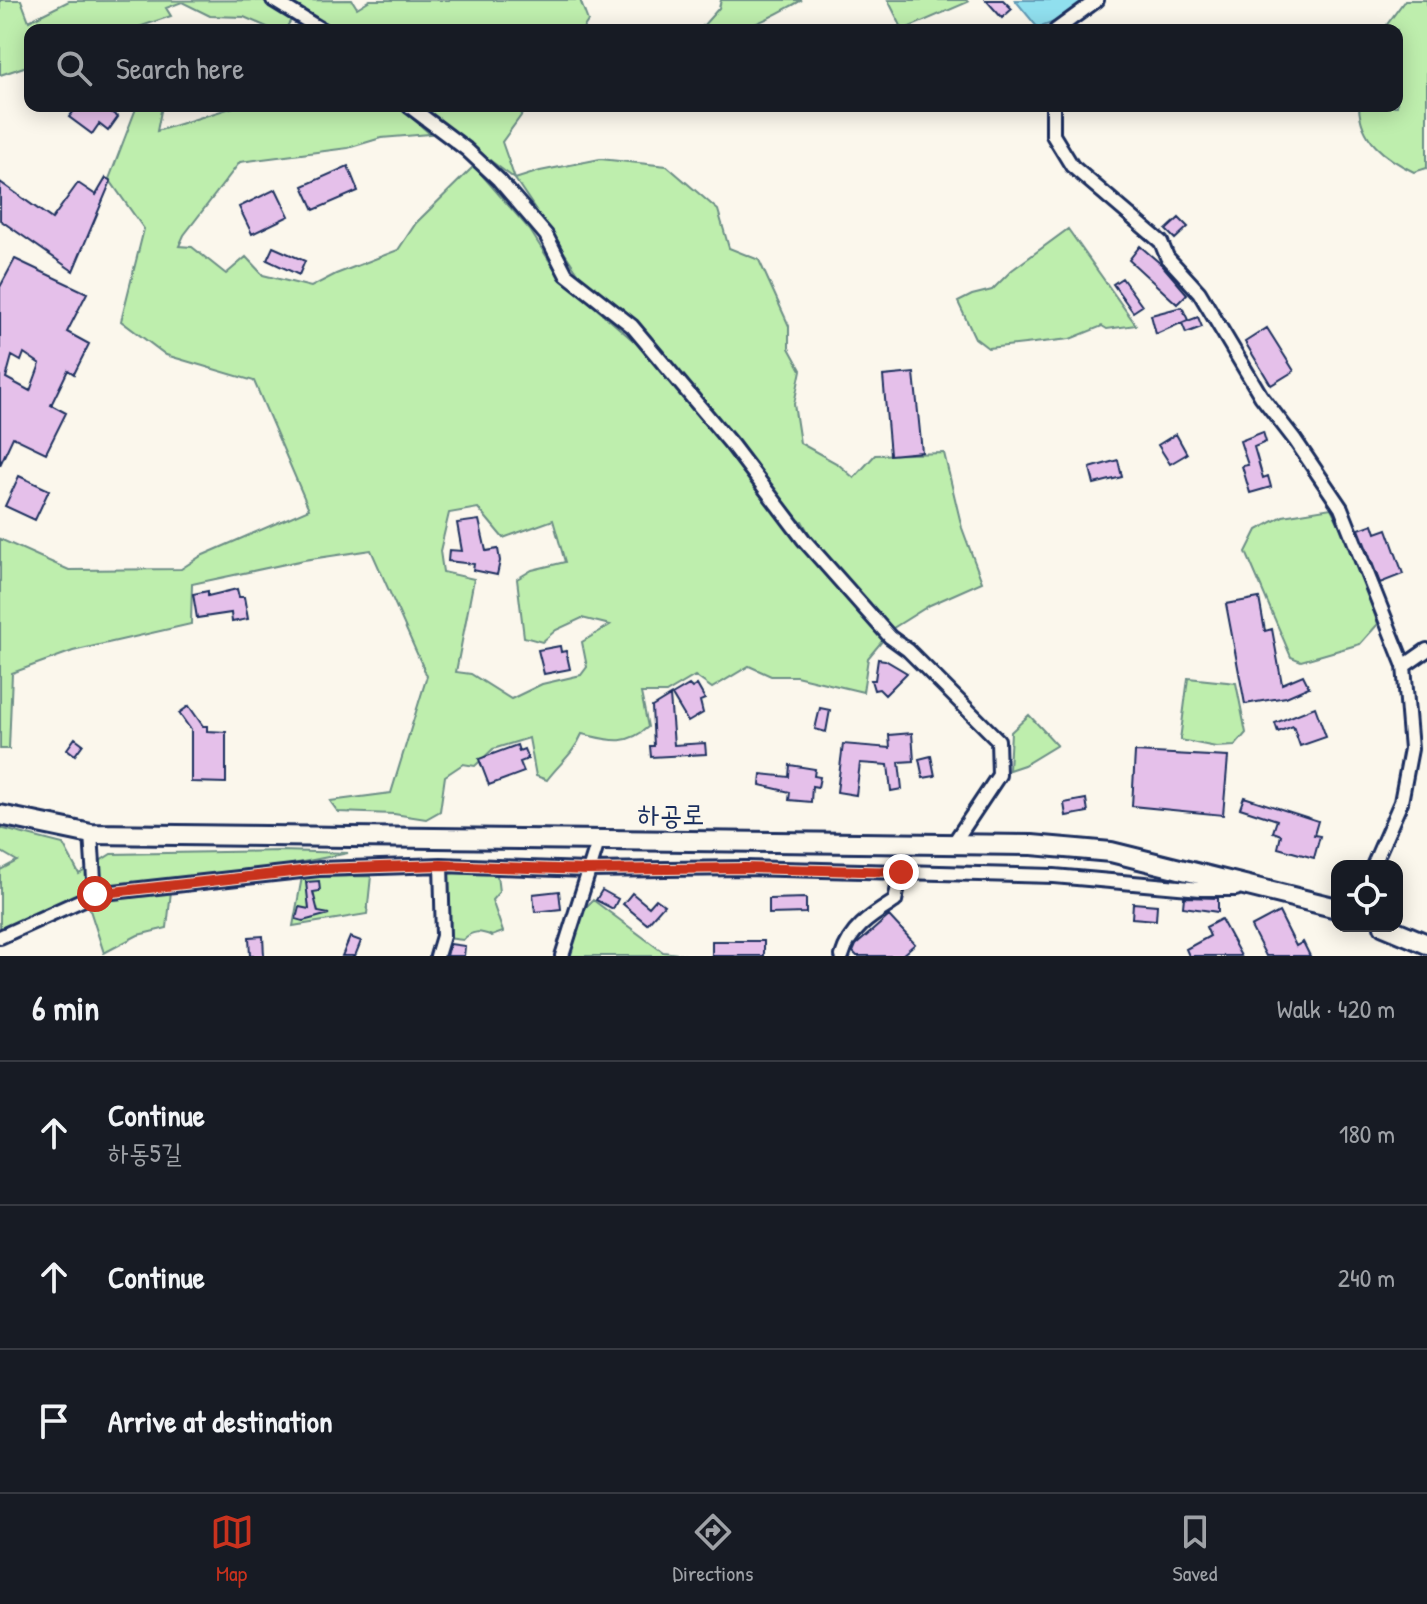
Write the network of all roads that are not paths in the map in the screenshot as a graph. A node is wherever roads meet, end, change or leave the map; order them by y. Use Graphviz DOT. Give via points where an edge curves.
graph roads {
  1 [pos="273,0"];
  2 [pos="1097,0"];
  3 [pos="312,24"];
  4 [pos="1064,24"];
  5 [pos="417,112"];
  6 [pos="1053,112"];
  7 [pos="1427,650"];
  8 [pos="1404,666"];
  9 [pos="0,815"];
  10 [pos="91,834"];
  11 [pos="598,842"];
  12 [pos="953,844"];
  13 [pos="1376,860"];
  14 [pos="441,865"];
  15 [pos="587,870"];
  16 [pos="901,872"];
  17 [pos="1261,889"];
  18 [pos="95,894"];
  19 [pos="1331,906"];
  20 [pos="1398,932"];
  21 [pos="0,937"];
  22 [pos="1427,944"];
  23 [pos="437,956"];
  24 [pos="562,956"];
  25 [pos="842,956"];
  1 -- 3 [label="street"];
  2 -- 4 [label="street"];
  5 -- 12 [label="street" via="499,180 546,235 566,274 632,326 890,637 998,740 999,775"];
  6 -- 8 [label="street" via="1053,135 1072,166 1161,242 1341,508"];
  7 -- 8 [label="street"];
  8 -- 13 [label="street" via="1411,749 1401,802"];
  9 -- 10 [label="main road, 하공로"];
  10 -- 11 [label="main road, 하공로"];
  10 -- 18 [label="street"];
  11 -- 12 [label="main road, 하공로"];
  11 -- 15 [label="street"];
  12 -- 17 [label="main road, 하공로" via="1111,852"];
  14 -- 15 [label="street"];
  14 -- 18 [label="street" via="319,869"];
  14 -- 23 [label="street" via="443,936"];
  15 -- 16 [label="street"];
  15 -- 24 [label="street"];
  16 -- 17 [label="street"];
  16 -- 25 [label="street" via="895,901 865,920"];
  17 -- 19 [label="main road, 하공로"];
  18 -- 21 [label="street"];
  20 -- 22 [label="main road"];
}
